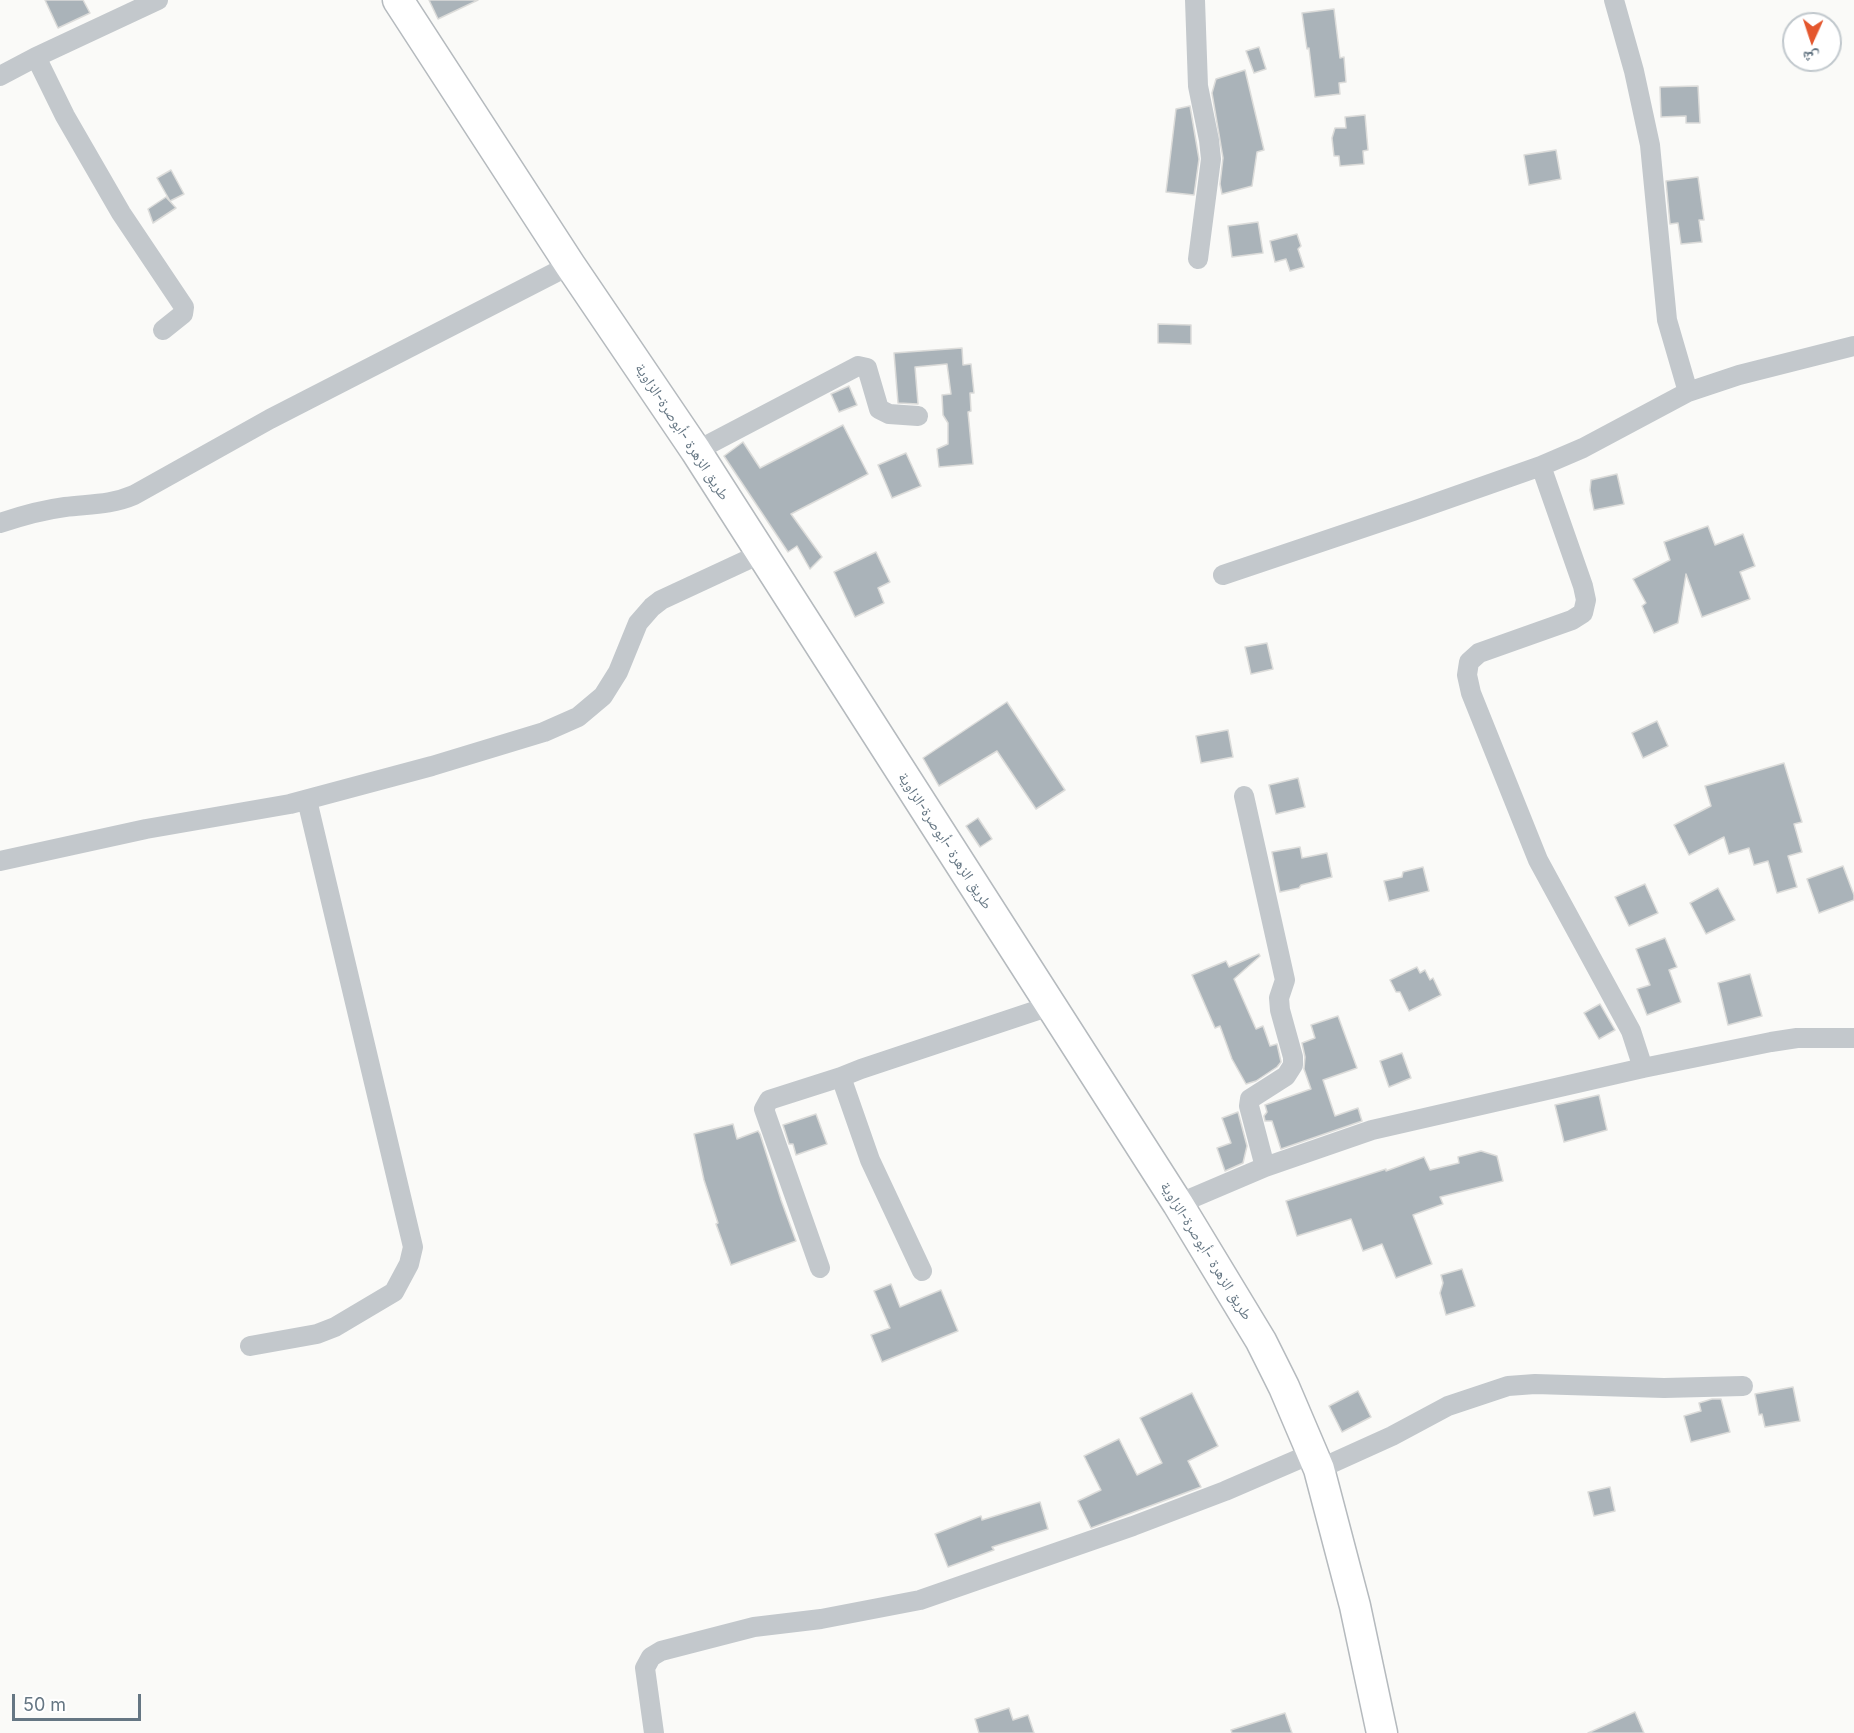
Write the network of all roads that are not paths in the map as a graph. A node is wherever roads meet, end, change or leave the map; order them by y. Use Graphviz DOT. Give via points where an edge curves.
graph roads {
  1 [pos="158,0"];
  2 [pos="398,0"];
  3 [pos="1195,0"];
  4 [pos="1614,0"];
  5 [pos="36,57"];
  6 [pos="0,76"];
  7 [pos="1198,259"];
  8 [pos="570,265"];
  9 [pos="163,330"];
  10 [pos="1854,346"];
  11 [pos="1688,392"];
  12 [pos="918,416"];
  13 [pos="696,451"];
  14 [pos="1541,466"];
  15 [pos="0,522"];
  16 [pos="760,554"];
  17 [pos="1223,575"];
  18 [pos="1244,796"];
  19 [pos="307,800"];
  20 [pos="0,861"];
  21 [pos="1050,1006"];
  22 [pos="1854,1038"];
  23 [pos="1643,1068"];
  24 [pos="841,1077"];
  25 [pos="1265,1167"];
  26 [pos="1178,1204"];
  27 [pos="820,1268"];
  28 [pos="922,1271"];
  29 [pos="250,1346"];
  30 [pos="1743,1386"];
  31 [pos="1316,1461"];
  32 [pos="654,1733"];
  33 [pos="1382,1733"];
  1 -- 5 [label="street"];
  2 -- 8 [label="main road, طريق الزهرة -أبوصرة-الزاوية"];
  3 -- 7 [label="street" via="1198,86 1211,159"];
  4 -- 11 [label="street" via="1645,118 1667,320"];
  5 -- 6 [label="street"];
  5 -- 9 [label="street" via="121,213 184,307 183,314"];
  8 -- 13 [label="main road, طريق الزهرة -أبوصرة-الزاوية"];
  8 -- 15 [label="street" via="270,419 134,495 118,502 43,510"];
  10 -- 11 [label="street"];
  11 -- 14 [label="street"];
  12 -- 13 [label="street" via="889,414 879,409 867,368 858,366"];
  13 -- 16 [label="main road, طريق الزهرة -أبوصرة-الزاوية"];
  14 -- 17 [label="street"];
  14 -- 23 [label="street" via="1583,586 1583,613 1479,653 1469,662 1467,675 1538,860 1631,1031"];
  16 -- 19 [label="street" via="652,607 633,632 609,688 578,717 544,732"];
  16 -- 21 [label="main road, طريق الزهرة -أبوصرة-الزاوية"];
  18 -- 25 [label="street" via="1285,980 1280,1010 1293,1057 1286,1076 1250,1099"];
  19 -- 20 [label="street"];
  19 -- 29 [label="street" via="413,1247 394,1292 317,1334"];
  21 -- 24 [label="street"];
  21 -- 26 [label="main road, طريق الزهرة -أبوصرة-الزاوية"];
  22 -- 23 [label="street" via="1797,1038"];
  23 -- 25 [label="street" via="1372,1130"];
  24 -- 27 [label="street" via="765,1105"];
  24 -- 28 [label="street" via="870,1160"];
  25 -- 26 [label="street"];
  26 -- 31 [label="main road, طريق الزهرة -أبوصرة-الزاوية" via="1262,1341"];
  30 -- 31 [label="street" via="1508,1386 1448,1406 1392,1436"];
  31 -- 32 [label="street" via="920,1600 754,1627 661,1651 651,1657 645,1668"];
  31 -- 33 [label="main road, طريق الزهرة -أبوصرة-الزاوية" via="1355,1606"];
}
